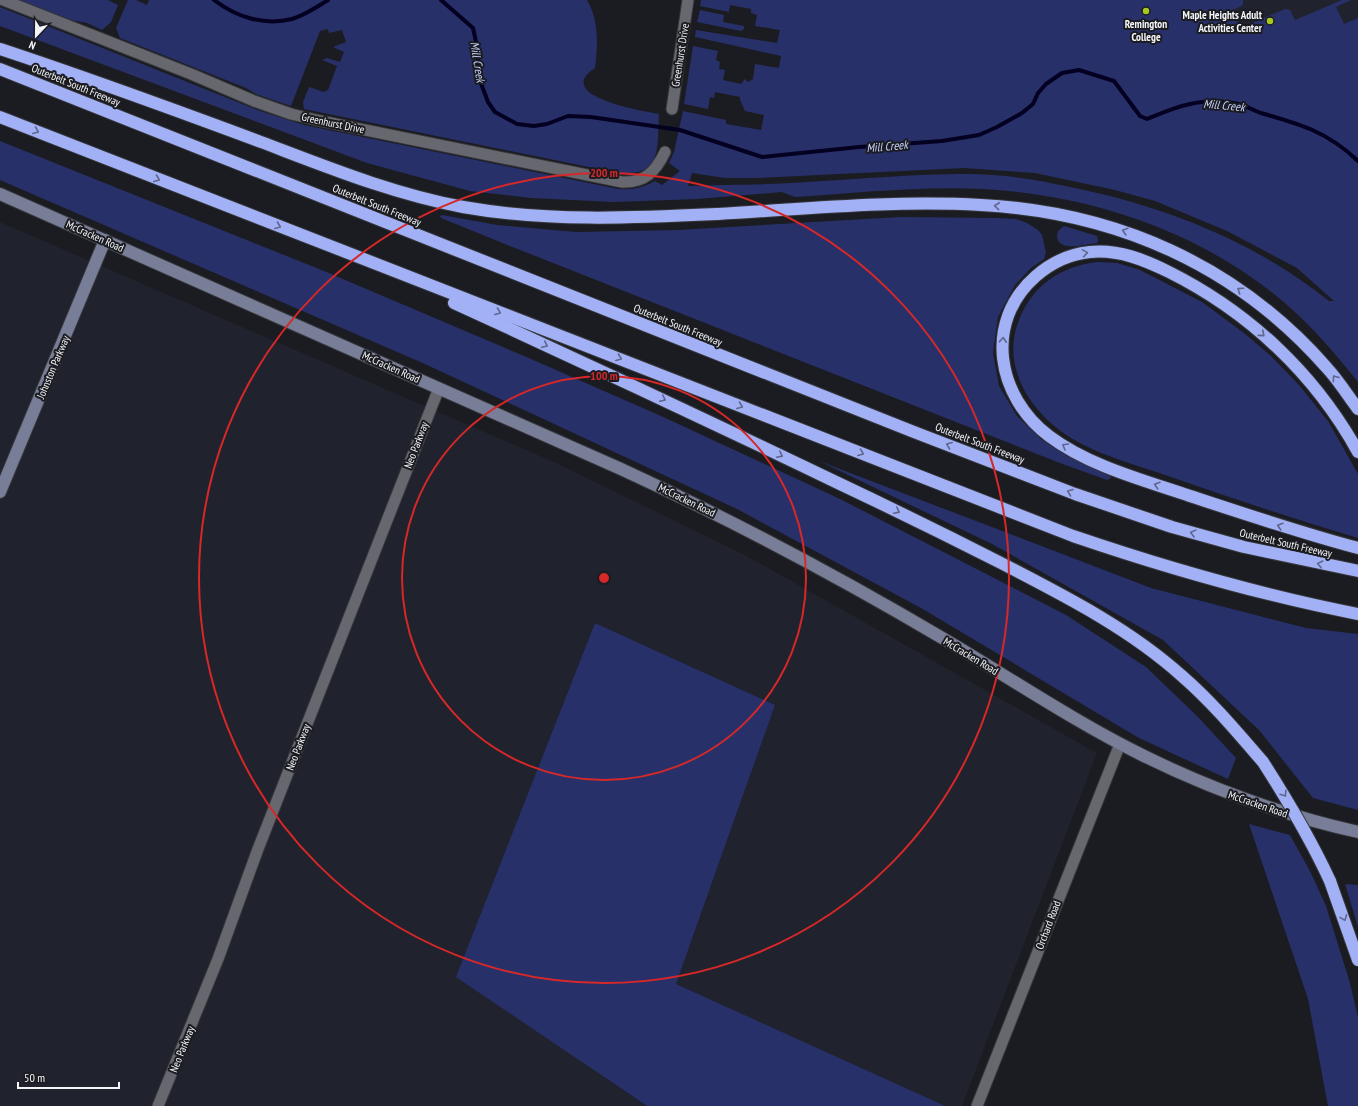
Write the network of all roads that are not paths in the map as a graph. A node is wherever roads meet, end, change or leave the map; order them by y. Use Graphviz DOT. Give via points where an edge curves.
graph roads {
  1 [pos="3,0"];
  2 [pos="688,0"];
  3 [pos="0,49"];
  4 [pos="0,69"];
  5 [pos="672,109"];
  6 [pos="0,117"];
  7 [pos="665,152"];
  8 [pos="0,194"];
  9 [pos="104,240"];
  10 [pos="357,258"];
  11 [pos="439,388"];
  12 [pos="1358,409"];
  13 [pos="1358,452"];
  14 [pos="0,492"];
  15 [pos="1358,548"];
  16 [pos="1358,571"];
  17 [pos="1358,614"];
  18 [pos="1120,744"];
  19 [pos="1358,832"];
  20 [pos="1358,960"];
  21 [pos="158,1106"];
  22 [pos="977,1106"];
  1 -- 7 [label="street, Greenhurst Drive" via="254,101 316,120 622,182 641,180 649,176"];
  2 -- 5 [label="street, Greenhurst Drive"];
  12 -- 3 [label="highway, one-way" via="1329,370 1297,336 1259,303 1217,274 1174,250 1129,232 1083,219 1037,210 980,204 860,205 625,219 516,214 461,206 411,195 352,176 127,92"];
  16 -- 4 [label="highway, Outerbelt South Freeway, one-way" via="1244,547 1172,527 1075,494"];
  6 -- 10 [label="highway, one-way"];
  8 -- 9 [label="street, McCracken Road"];
  9 -- 11 [label="street, McCracken Road"];
  9 -- 14 [label="street, Johnston Parkway"];
  10 -- 17 [label="highway, one-way" via="1073,536 1212,580"];
  10 -- 20 [label="highway, one-way, bridge" via="933,528 1046,586 1109,623 1181,675 1222,715 1263,762 1312,843 1330,882"];
  11 -- 18 [label="street, McCracken Road" via="645,480 770,542 944,639"];
  11 -- 21 [label="street, Neo Parkway" via="258,849 218,959"];
  15 -- 13 [label="highway, one-way" via="1150,483 1096,462 1059,443 1043,432 1029,417 1010,389 1002,356 1002,338 1006,323 1022,289 1051,264 1076,254 1089,252 1103,251 1133,257 1169,272 1209,294 1262,333 1300,370 1321,396"];
  18 -- 19 [label="street, McCracken Road" via="1241,799"];
  18 -- 22 [label="street, Orchard Road"];
}
